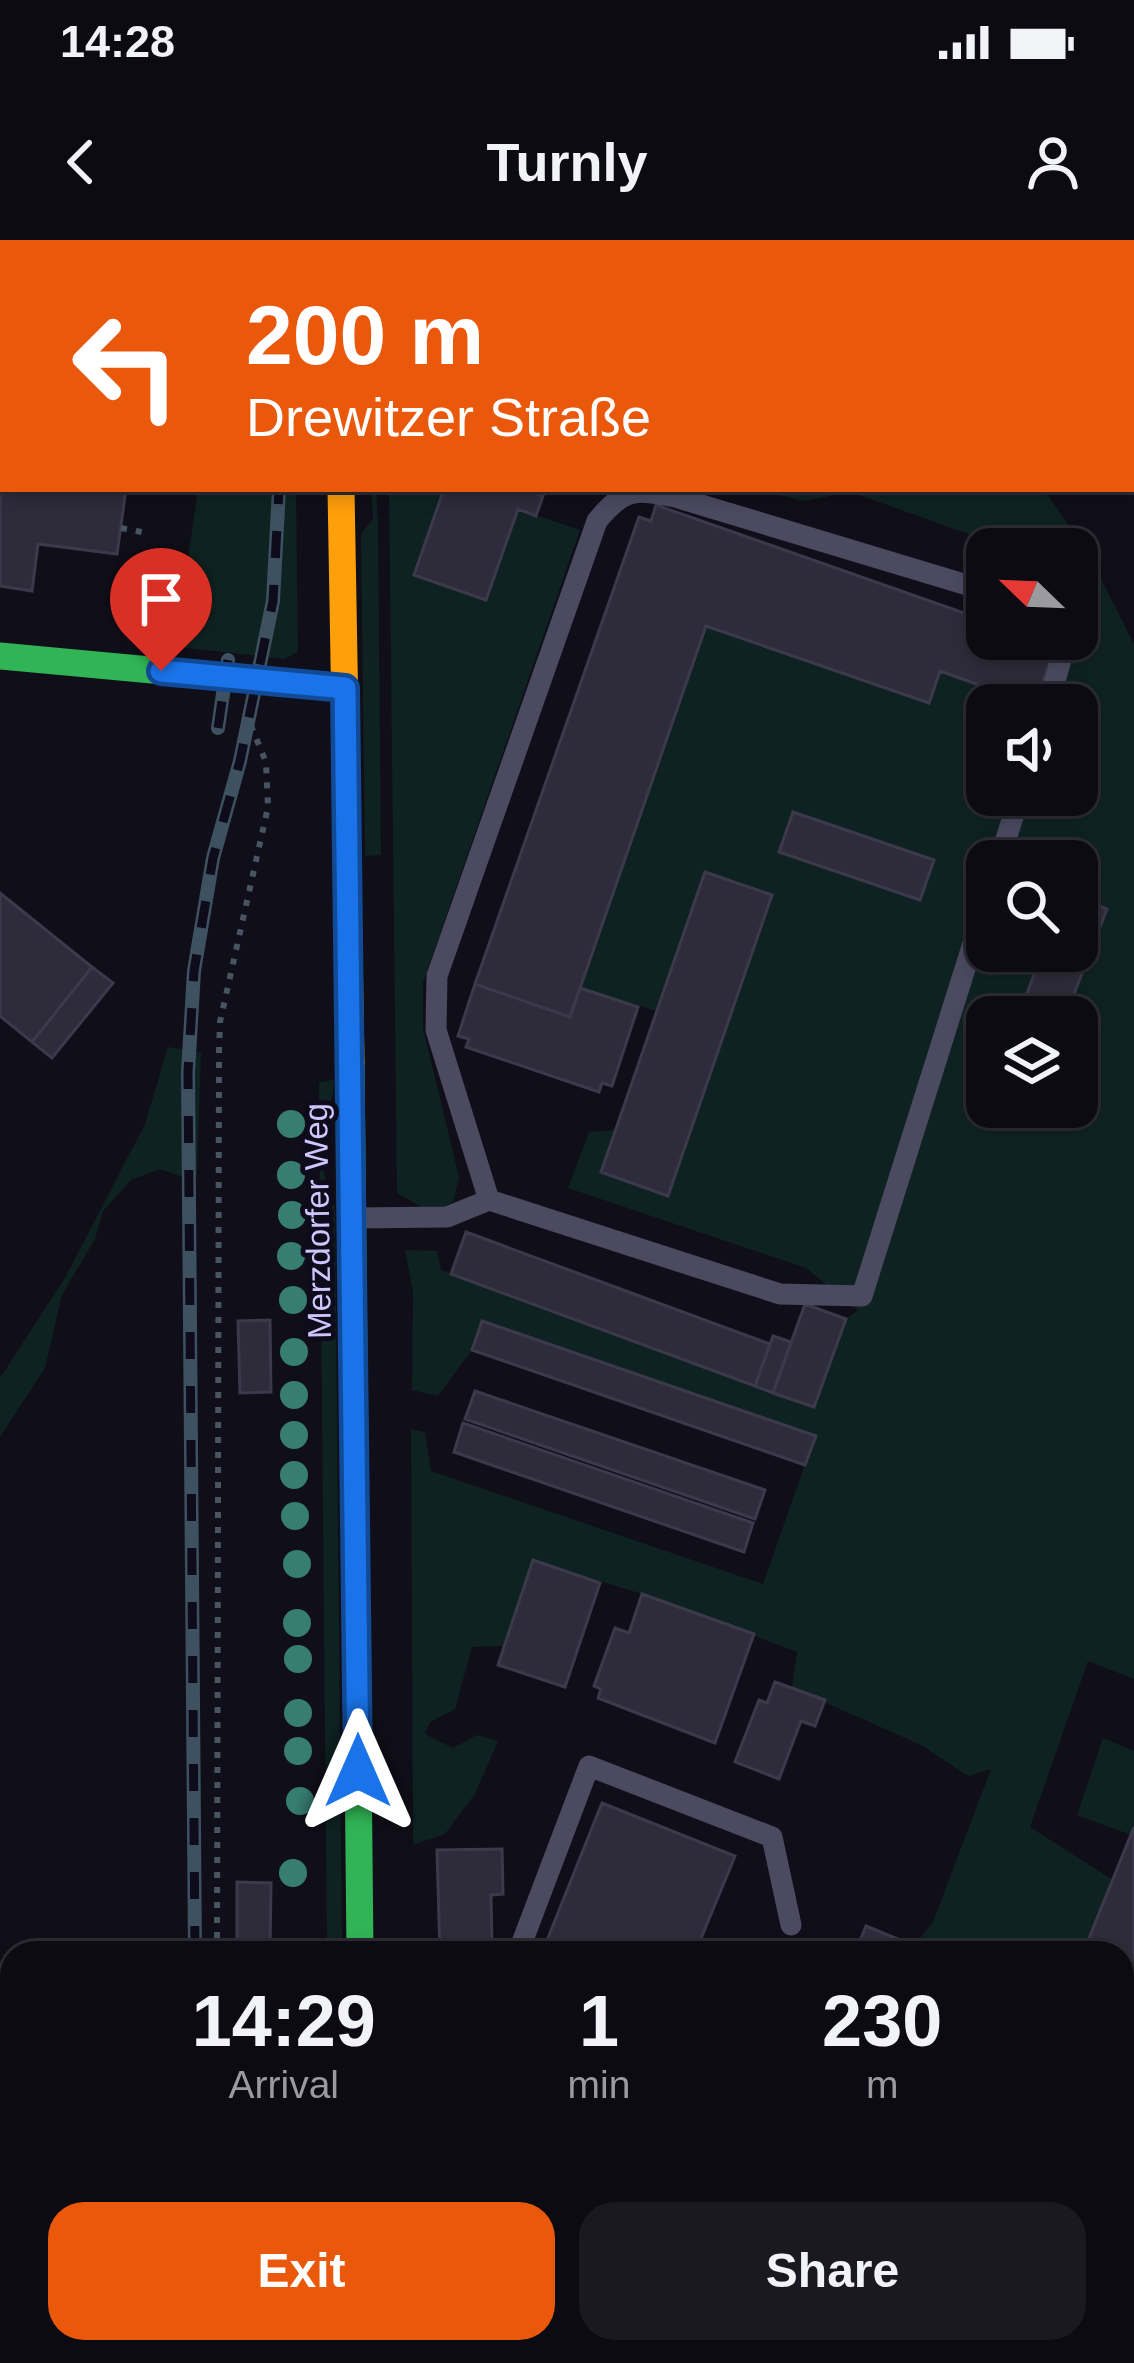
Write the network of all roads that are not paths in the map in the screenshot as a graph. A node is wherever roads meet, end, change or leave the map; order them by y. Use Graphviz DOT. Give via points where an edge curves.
graph roads {
  1 [pos="341,492"];
  2 [pos="649,492"];
  3 [pos="612,495"];
  4 [pos="966,586"];
  5 [pos="0,656"];
  6 [pos="345,688"];
  7 [pos="966,966"];
  8 [pos="489,1200"];
  9 [pos="354,1218"];
  10 [pos="791,1925"];
  11 [pos="360,1941"];
  12 [pos="523,1941"];
  1 -- 6 [label="street, Merzdorfer Weg"];
  2 -- 4 [label="lane"];
  3 -- 8 [label="lane" via="437,976 436,1030"];
  5 -- 6 [label="street"];
  6 -- 9 [label="street, Merzdorfer Weg"];
  7 -- 8 [label="lane" via="862,1296 780,1294"];
  8 -- 9 [label="lane" via="446,1217"];
  9 -- 11 [label="street, Merzdorfer Weg"];
  10 -- 12 [label="lane" via="772,1837 589,1766"];
}
